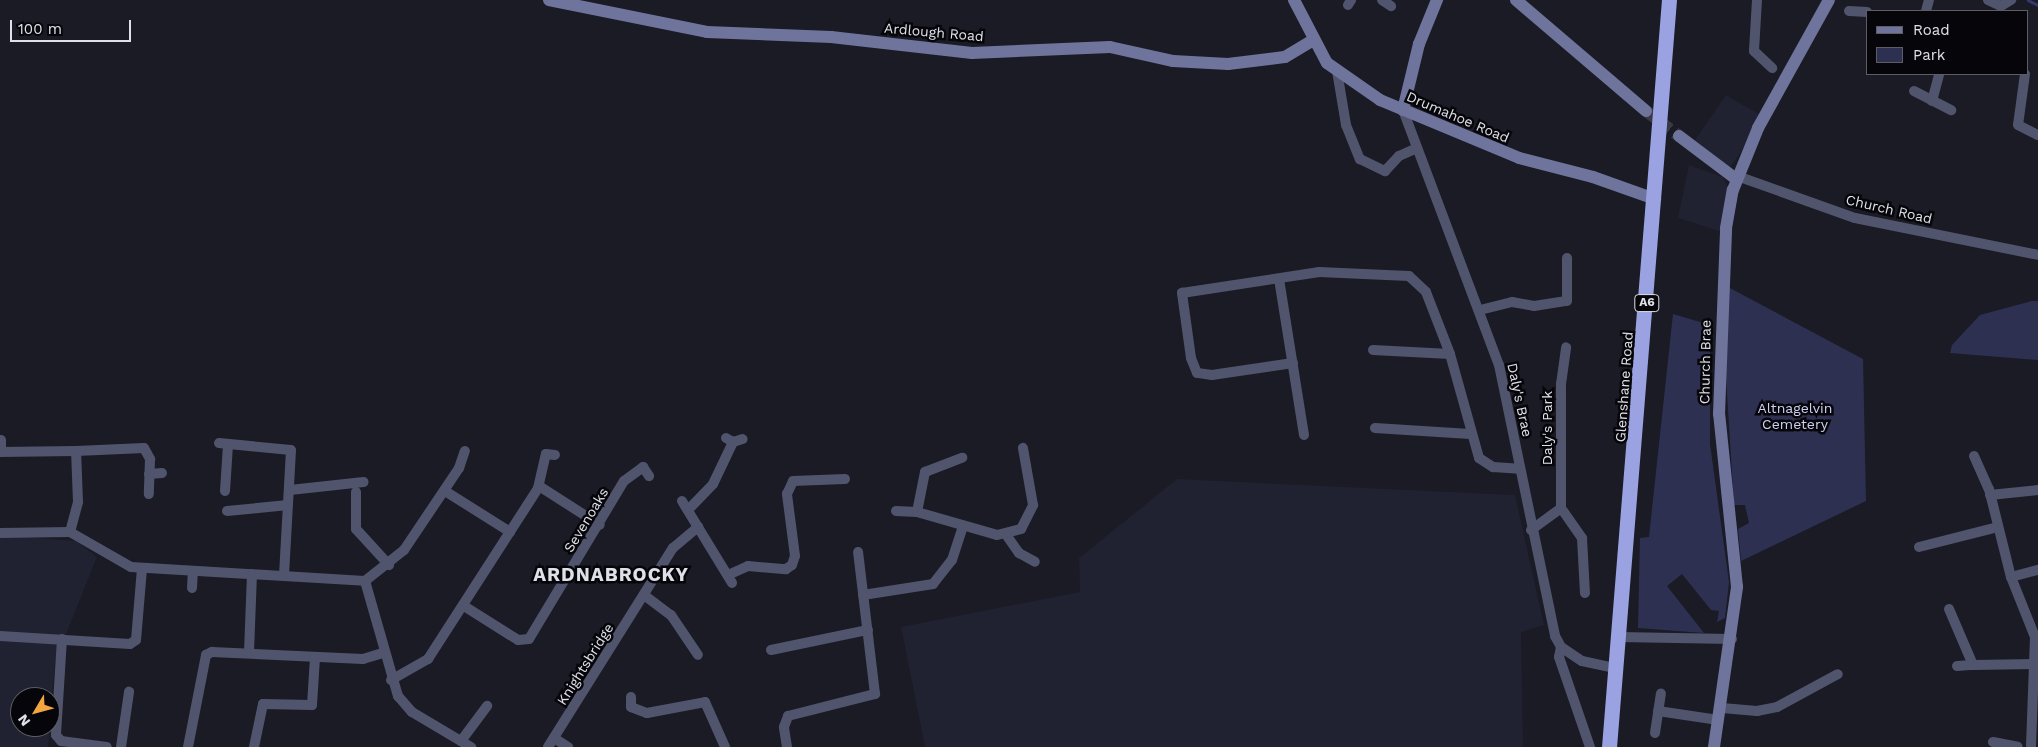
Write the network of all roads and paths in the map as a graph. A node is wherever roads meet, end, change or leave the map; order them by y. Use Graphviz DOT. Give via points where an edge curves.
graph roads {
  1 [pos="549,0"];
  2 [pos="1294,0"];
  3 [pos="1437,0"];
  4 [pos="1516,0"];
  5 [pos="1669,0"];
  6 [pos="1757,0"];
  7 [pos="1830,0"];
  8 [pos="1988,0"];
  9 [pos="2011,0"];
  10 [pos="1849,11"];
  11 [pos="1866,12"];
  12 [pos="1314,40"];
  13 [pos="1772,68"];
  14 [pos="1337,70"];
  15 [pos="1938,75"];
  16 [pos="2025,75"];
  17 [pos="1914,92"];
  18 [pos="1932,101"];
  19 [pos="1403,110"];
  20 [pos="1951,110"];
  21 [pos="1646,111"];
  22 [pos="2038,134"];
  23 [pos="1679,136"];
  24 [pos="1415,149"];
  25 [pos="1737,178"];
  26 [pos="1655,199"];
  27 [pos="2038,255"];
  28 [pos="1567,258"];
  29 [pos="1280,279"];
  30 [pos="1480,310"];
  31 [pos="1566,347"];
  32 [pos="1374,350"];
  33 [pos="1450,354"];
  34 [pos="1293,363"];
  35 [pos="1375,428"];
  36 [pos="1470,434"];
  37 [pos="1304,435"];
  38 [pos="1,440"];
  39 [pos="734,440"];
  40 [pos="1023,448"];
  41 [pos="76,451"];
  42 [pos="465,451"];
  43 [pos="0,452"];
  44 [pos="556,455"];
  45 [pos="1974,456"];
  46 [pos="962,458"];
  47 [pos="1519,469"];
  48 [pos="162,473"];
  49 [pos="149,474"];
  50 [pos="649,476"];
  51 [pos="845,479"];
  52 [pos="364,482"];
  53 [pos="539,486"];
  54 [pos="290,490"];
  55 [pos="2038,490"];
  56 [pos="225,491"];
  57 [pos="444,491"];
  58 [pos="356,492"];
  59 [pos="149,494"];
  60 [pos="1990,495"];
  61 [pos="682,501"];
  62 [pos="288,505"];
  63 [pos="1561,508"];
  64 [pos="688,510"];
  65 [pos="227,511"];
  66 [pos="896,511"];
  67 [pos="917,512"];
  68 [pos="600,525"];
  69 [pos="698,527"];
  70 [pos="963,527"];
  71 [pos="1998,527"];
  72 [pos="1530,530"];
  73 [pos="70,532"];
  74 [pos="510,532"];
  75 [pos="0,533"];
  76 [pos="1007,536"];
  77 [pos="1920,547"];
  78 [pos="858,552"];
  79 [pos="1035,562"];
  80 [pos="389,565"];
  81 [pos="142,568"];
  82 [pos="190,570"];
  83 [pos="2038,570"];
  84 [pos="252,574"];
  85 [pos="284,576"];
  86 [pos="2011,576"];
  87 [pos="365,581"];
  88 [pos="192,588"];
  89 [pos="1585,592"];
  90 [pos="644,595"];
  91 [pos="863,595"];
  92 [pos="464,606"];
  93 [pos="1949,610"];
  94 [pos="868,630"];
  95 [pos="0,636"];
  96 [pos="1619,637"];
  97 [pos="62,639"];
  98 [pos="1732,639"];
  99 [pos="1561,647"];
  100 [pos="771,650"];
  101 [pos="249,652"];
  102 [pos="692,652"];
  103 [pos="383,653"];
  104 [pos="316,657"];
  105 [pos="2035,664"];
  106 [pos="1974,665"];
  107 [pos="1957,666"];
  108 [pos="1616,668"];
  109 [pos="1838,674"];
  110 [pos="391,680"];
  111 [pos="2036,681"];
  112 [pos="129,692"];
  113 [pos="1661,693"];
  114 [pos="631,697"];
  115 [pos="487,706"];
  116 [pos="1658,712"];
  117 [pos="1720,714"];
  118 [pos="1655,733"];
  119 [pos="461,741"];
  120 [pos="1993,742"];
  121 [pos="551,743"];
  122 [pos="106,747"];
  123 [pos="121,747"];
  124 [pos="188,747"];
  125 [pos="254,747"];
  126 [pos="471,747"];
  127 [pos="568,747"];
  128 [pos="725,747"];
  129 [pos="787,747"];
  130 [pos="1590,747"];
  131 [pos="1610,747"];
  132 [pos="1714,747"];
  133 [pos="2018,747"];
  134 [pos="2031,747"];
  1 -- 12 [label="street, Ardlough Road" via="708,32 830,37 972,53 1110,46 1173,61 1228,64 1285,57"];
  2 -- 12 [label="street, Drumahoe Road"];
  3 -- 19 [label="street" via="1419,44"];
  4 -- 21 [label="street"];
  5 -- 26 [label="highway, Glenshane Road / A6"];
  6 -- 13 [label="street" via="1754,51"];
  7 -- 25 [label="street, Church Brae" via="1768,110"];
  8 -- 9 [label="street" via="2001,6"];
  10 -- 11 [label="street"];
  12 -- 14 [label="street, Drumahoe Road"];
  14 -- 19 [label="street, Drumahoe Road"];
  14 -- 24 [label="street" via="1346,125 1360,159 1385,171 1395,159"];
  15 -- 18 [label="street"];
  16 -- 22 [label="street" via="2018,125"];
  17 -- 18 [label="street"];
  18 -- 20 [label="street"];
  19 -- 24 [label="street, Daly's Brae"];
  19 -- 26 [label="street, Drumahoe Road" via="1519,158 1593,177"];
  23 -- 25 [label="street, Church Road"];
  24 -- 30 [label="street, Daly's Brae"];
  25 -- 27 [label="street, Church Road" via="1855,218"];
  25 -- 98 [label="street, Church Brae" via="1726,228 1718,370 1723,473 1737,587"];
  26 -- 96 [label="highway, Glenshane Road / A6"];
  28 -- 30 [label="street" via="1566,301 1534,306 1512,302"];
  29 -- 33 [label="street" via="1319,272 1399,274 1419,281"];
  29 -- 34 [label="street"];
  29 -- 34 [label="street" via="1182,293 1190,358 1203,376"];
  30 -- 47 [label="street, Daly's Brae" via="1504,385"];
  31 -- 63 [label="street, Daly's Park" via="1561,384"];
  32 -- 33 [label="street"];
  33 -- 36 [label="street"];
  34 -- 37 [label="street"];
  35 -- 36 [label="street"];
  36 -- 47 [label="street" via="1479,458 1493,467"];
  38 -- 43 [label="street"];
  39 -- 64 [label="street" via="714,484"];
  40 -- 76 [label="street" via="1033,505 1021,529"];
  41 -- 43 [label="street"];
  41 -- 49 [label="street" via="144,448"];
  41 -- 73 [label="street" via="78,502"];
  42 -- 57 [label="street"];
  44 -- 53 [label="street" via="546,454"];
  45 -- 60 [label="street"];
  46 -- 67 [label="street" via="925,472"];
  47 -- 72 [label="street, Daly's Brae"];
  48 -- 49 [label="street"];
  49 -- 59 [label="street"];
  50 -- 68 [label="street, Sevenoaks" via="643,467 631,473"];
  51 -- 69 [label="street" via="793,481 787,494 795,556 792,565 786,569 748,566 730,579"];
  52 -- 54 [label="street"];
  53 -- 68 [label="street"];
  53 -- 74 [label="street"];
  54 -- 56 [label="street" via="291,450 223,444"];
  54 -- 62 [label="street"];
  55 -- 60 [label="street"];
  57 -- 74 [label="street"];
  57 -- 80 [label="street"];
  58 -- 80 [label="street" via="356,529"];
  60 -- 71 [label="street"];
  61 -- 64 [label="street"];
  62 -- 65 [label="street"];
  62 -- 85 [label="street"];
  63 -- 72 [label="street"];
  63 -- 89 [label="street" via="1582,538"];
  64 -- 69 [label="street"];
  66 -- 67 [label="street"];
  67 -- 70 [label="street"];
  68 -- 92 [label="street, Sevenoaks" via="529,639 518,640"];
  69 -- 90 [label="street, Knightsbridge" via="677,543"];
  70 -- 76 [label="street"];
  70 -- 91 [label="street" via="952,560 933,584"];
  71 -- 77 [label="street"];
  71 -- 86 [label="street"];
  72 -- 99 [label="street, Daly's Brae"];
  73 -- 75 [label="street"];
  73 -- 81 [label="street" via="118,563"];
  74 -- 92 [label="street"];
  76 -- 79 [label="street" via="1019,553"];
  78 -- 91 [label="street"];
  80 -- 87 [label="street"];
  81 -- 82 [label="street"];
  81 -- 97 [label="street" via="136,640 124,644"];
  82 -- 84 [label="street"];
  82 -- 88 [label="street"];
  83 -- 86 [label="street"];
  84 -- 85 [label="street"];
  84 -- 101 [label="street"];
  85 -- 87 [label="street"];
  86 -- 105 [label="street" via="2035,637"];
  87 -- 103 [label="street"];
  90 -- 102 [label="street" via="671,614"];
  90 -- 121 [label="street, Knightsbridge"];
  91 -- 94 [label="street"];
  92 -- 110 [label="street" via="428,659"];
  93 -- 106 [label="street"];
  94 -- 100 [label="street"];
  94 -- 129 [label="street" via="875,694 788,716 784,727"];
  95 -- 97 [label="street"];
  96 -- 98 [label="street"];
  96 -- 108 [label="highway, Glenshane Road / A6"];
  97 -- 122 [label="street" via="56,735 61,741"];
  98 -- 117 [label="street, Church Brae"];
  99 -- 108 [label="street" via="1582,661"];
  99 -- 130 [label="street, Daly's Brae" via="1559,657"];
  101 -- 104 [label="street"];
  101 -- 124 [label="street" via="225,650 206,655"];
  103 -- 104 [label="street" via="363,659"];
  103 -- 110 [label="street"];
  104 -- 125 [label="street" via="312,705 263,704"];
  105 -- 106 [label="street"];
  105 -- 111 [label="street"];
  106 -- 107 [label="street"];
  108 -- 131 [label="highway, Glenshane Road / A6"];
  109 -- 117 [label="street" via="1777,707 1757,712"];
  110 -- 119 [label="street" via="412,712"];
  111 -- 134 [label="street"];
  112 -- 123 [label="street"];
  113 -- 116 [label="street"];
  114 -- 128 [label="street" via="631,707 647,713 704,702"];
  115 -- 119 [label="street"];
  116 -- 117 [label="street"];
  116 -- 118 [label="street"];
  117 -- 132 [label="street, Church Brae"];
  119 -- 126 [label="street"];
  120 -- 133 [label="street"];
  121 -- 127 [label="street"];
}
